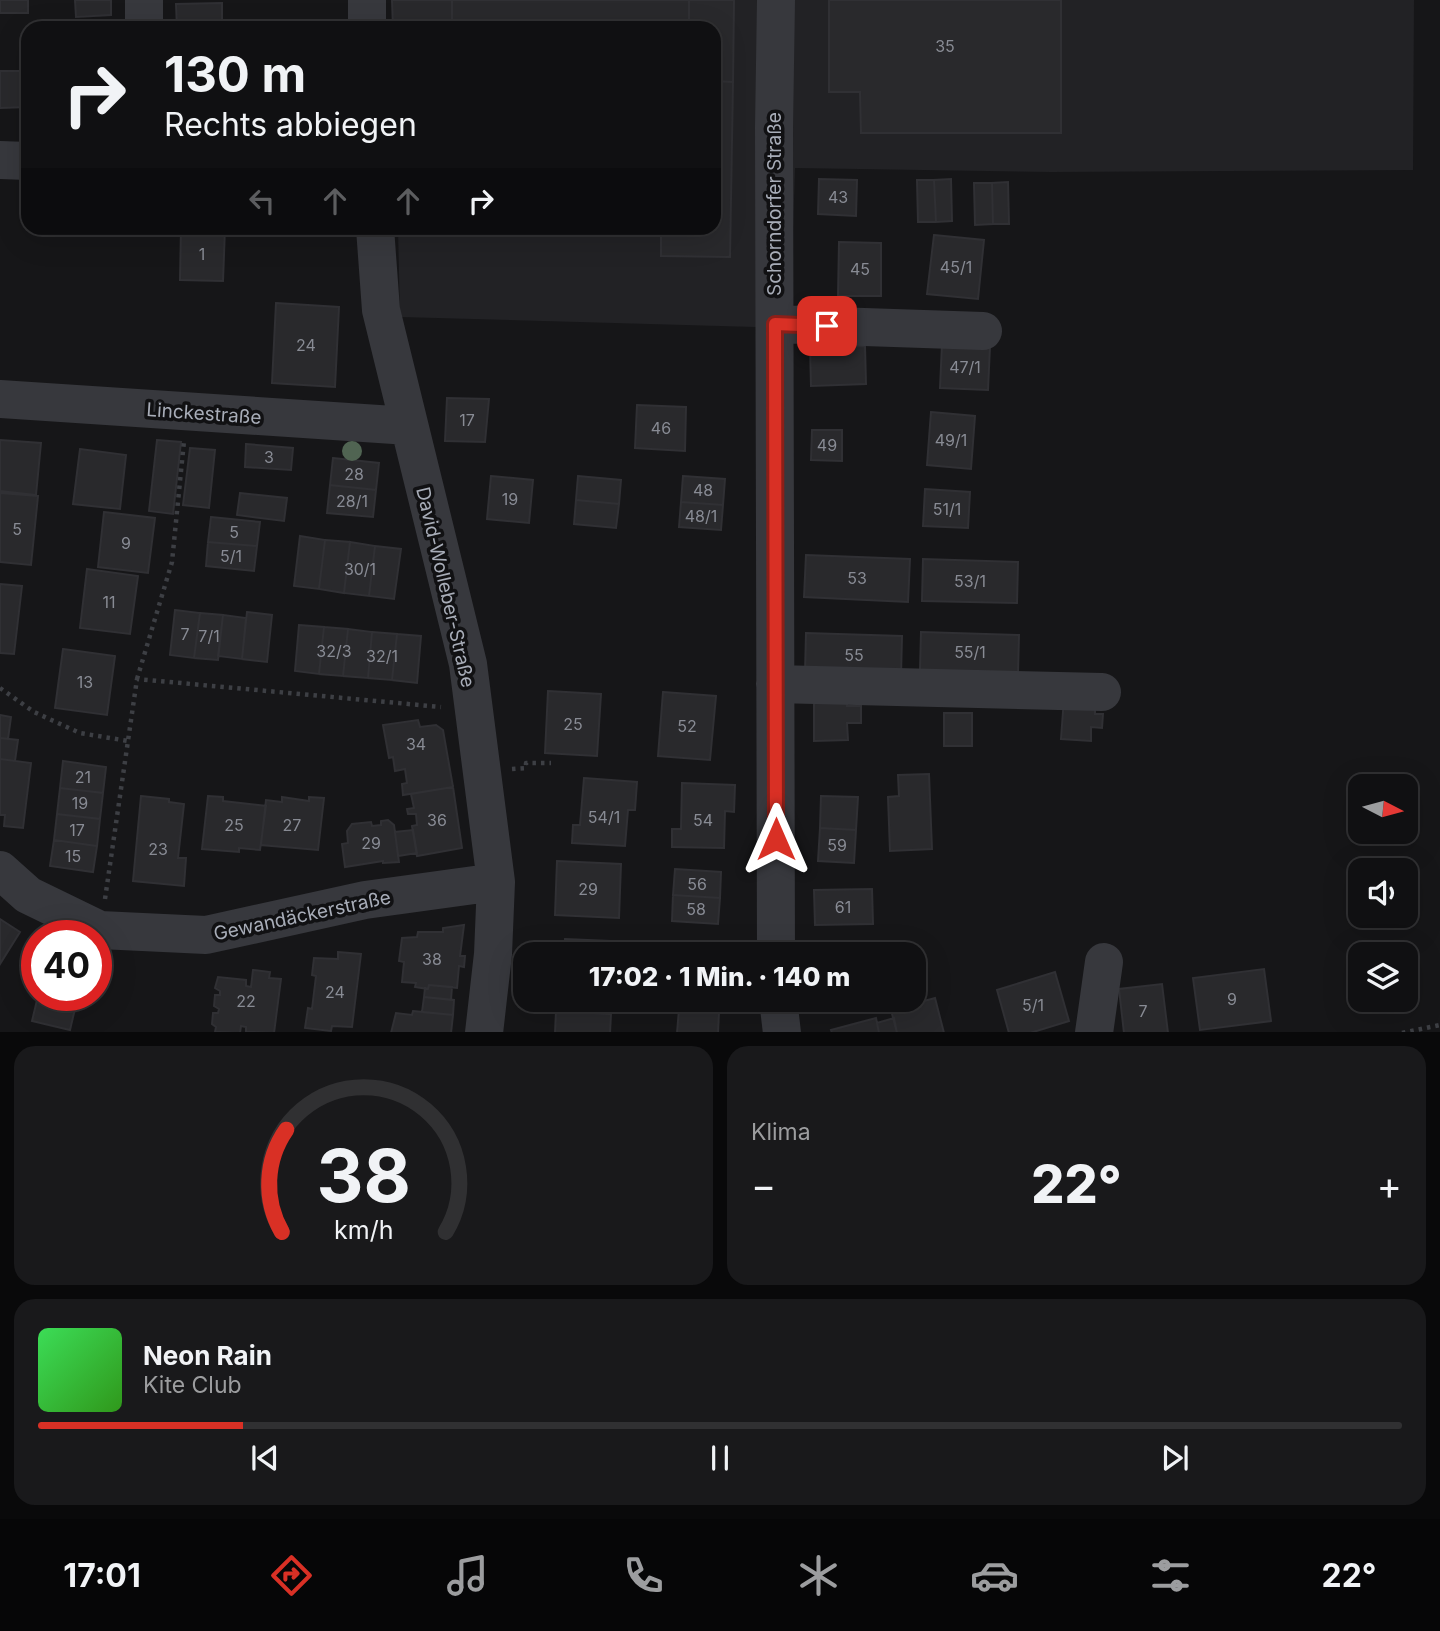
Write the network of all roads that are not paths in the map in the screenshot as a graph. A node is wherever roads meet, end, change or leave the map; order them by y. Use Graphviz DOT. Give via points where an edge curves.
graph roads {
  1 [pos="144,0"];
  2 [pos="367,0"];
  3 [pos="776,0"];
  4 [pos="144,21"];
  5 [pos="367,21"];
  6 [pos="0,160"];
  7 [pos="21,160"];
  8 [pos="376,235"];
  9 [pos="775,324"];
  10 [pos="983,331"];
  11 [pos="0,399"];
  12 [pos="409,426"];
  13 [pos="775,684"];
  14 [pos="1102,692"];
  15 [pos="0,870"];
  16 [pos="496,882"];
  17 [pos="776,942"];
  18 [pos="1104,962"];
  19 [pos="780,1012"];
  20 [pos="484,1032"];
  21 [pos="782,1032"];
  22 [pos="1094,1032"];
  1 -- 4 [label="street"];
  2 -- 5 [label="street"];
  3 -- 9 [label="street, Schorndorfer Straße"];
  6 -- 7 [label="street"];
  8 -- 12 [label="street, David-Wolleber-Straße" via="382,310"];
  9 -- 10 [label="street"];
  9 -- 13 [label="street, Schorndorfer Straße"];
  11 -- 12 [label="street, Linckestraße"];
  12 -- 16 [label="street, David-Wolleber-Straße" via="468,664"];
  13 -- 14 [label="street"];
  13 -- 17 [label="street, Schorndorfer Straße"];
  15 -- 16 [label="street, Gewandäckerstraße" via="28,895 100,930 206,935 365,900"];
  16 -- 20 [label="street, David-Wolleber-Straße"];
  18 -- 22 [label="street"];
  19 -- 21 [label="street"];
}
